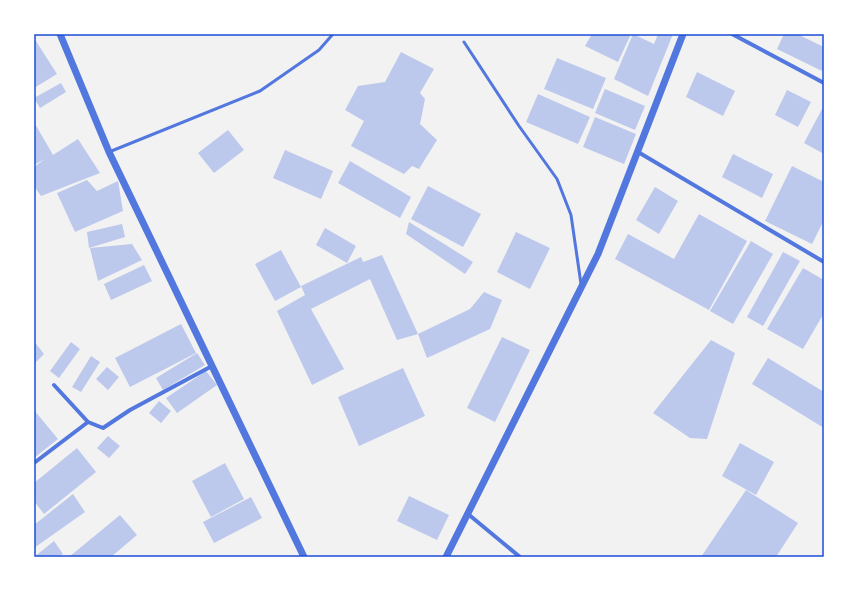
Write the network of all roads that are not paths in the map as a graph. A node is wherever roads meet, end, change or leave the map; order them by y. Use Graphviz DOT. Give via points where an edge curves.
graph roads {
  1 [pos="60,34"];
  2 [pos="333,34"];
  3 [pos="683,34"];
  4 [pos="732,34"];
  5 [pos="464,42"];
  6 [pos="824,83"];
  7 [pos="109,152"];
  8 [pos="638,152"];
  9 [pos="824,262"];
  10 [pos="581,288"];
  11 [pos="212,366"];
  12 [pos="54,385"];
  13 [pos="88,422"];
  14 [pos="34,463"];
  15 [pos="468,514"];
  16 [pos="304,557"];
  17 [pos="446,557"];
  18 [pos="520,557"];
  1 -- 7 [label="street"];
  2 -- 7 [label="lane" via="319,50 260,91"];
  3 -- 8 [label="street"];
  4 -- 6 [label="street"];
  5 -- 10 [label="lane" via="557,179 571,215"];
  7 -- 11 [label="street"];
  8 -- 9 [label="street"];
  8 -- 10 [label="street" via="598,254"];
  10 -- 15 [label="street"];
  11 -- 13 [label="street" via="130,410 103,428"];
  11 -- 16 [label="street"];
  12 -- 13 [label="street"];
  13 -- 14 [label="street"];
  15 -- 17 [label="street"];
  15 -- 18 [label="street"];
}
